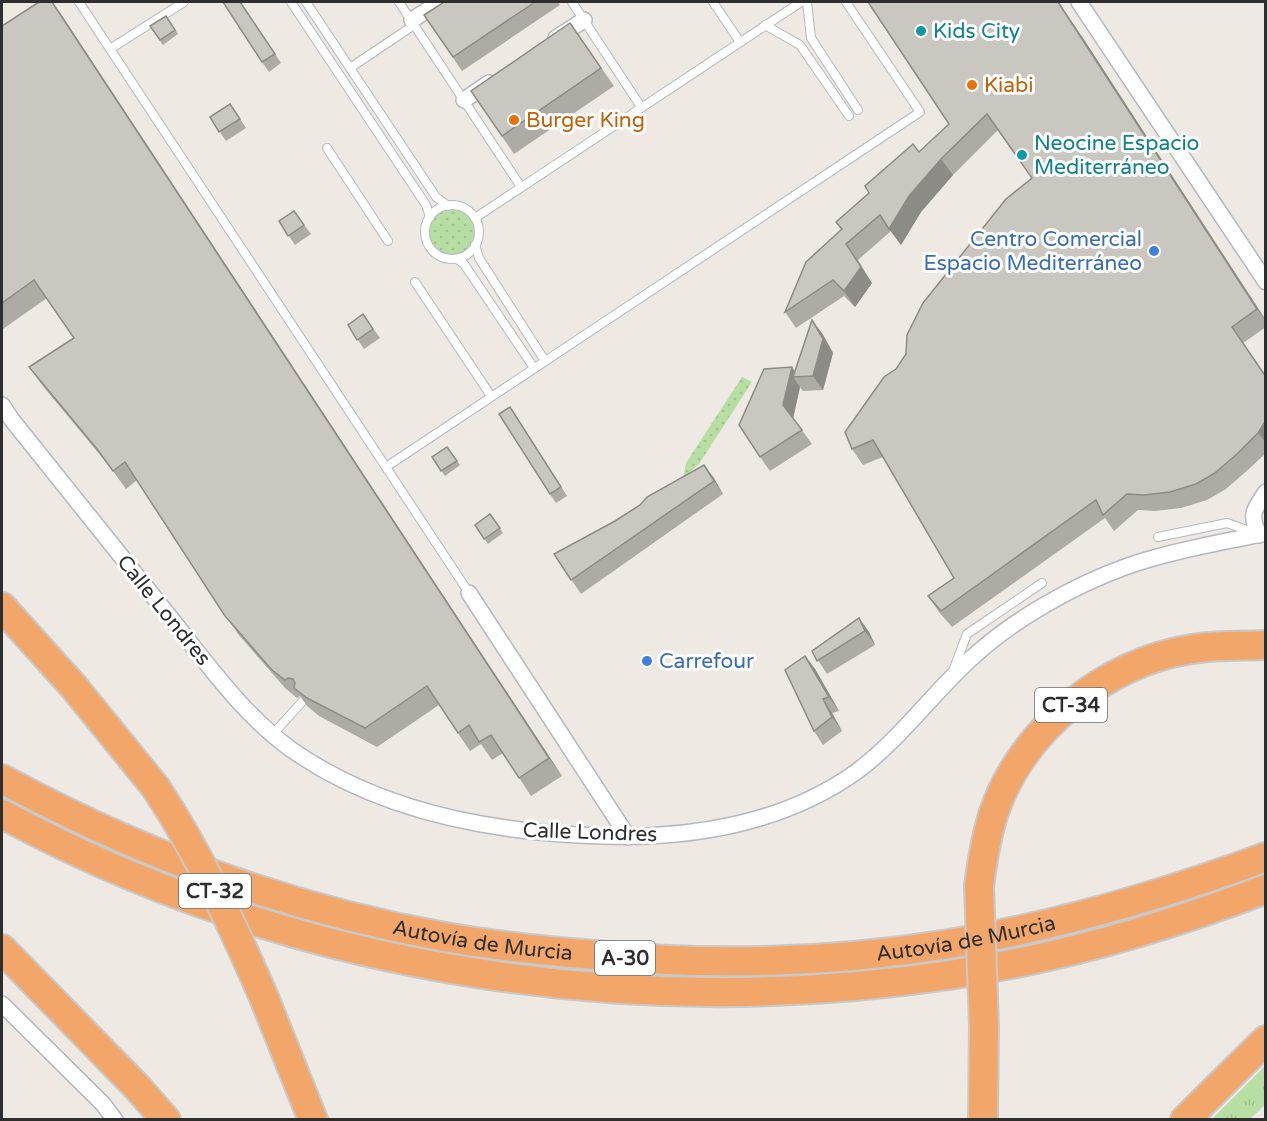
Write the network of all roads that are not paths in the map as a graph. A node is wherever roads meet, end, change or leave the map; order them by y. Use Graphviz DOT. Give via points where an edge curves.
graph roads {
  1 [pos="79,2"];
  2 [pos="184,2"];
  3 [pos="291,2"];
  4 [pos="306,2"];
  5 [pos="399,2"];
  6 [pos="440,2"];
  7 [pos="572,2"];
  8 [pos="713,2"];
  9 [pos="801,2"];
  10 [pos="807,2"];
  11 [pos="846,2"];
  12 [pos="1079,2"];
  13 [pos="584,20"];
  14 [pos="413,22"];
  15 [pos="765,26"];
  16 [pos="740,42"];
  17 [pos="547,45"];
  18 [pos="110,49"];
  19 [pos="350,68"];
  20 [pos="501,75"];
  21 [pos="464,100"];
  22 [pos="641,107"];
  23 [pos="858,110"];
  24 [pos="849,116"];
  25 [pos="327,148"];
  26 [pos="521,187"];
  27 [pos="448,206"];
  28 [pos="430,217"];
  29 [pos="475,218"];
  30 [pos="388,241"];
  31 [pos="476,245"];
  32 [pos="457,259"];
  33 [pos="416,282"];
  34 [pos="1266,282"];
  35 [pos="545,361"];
  36 [pos="534,368"];
  37 [pos="491,396"];
  38 [pos="2,405"];
  39 [pos="386,466"];
  40 [pos="1266,492"];
  41 [pos="1262,534"];
  42 [pos="1158,537"];
  43 [pos="1042,583"];
  44 [pos="469,593"];
  45 [pos="2,607"];
  46 [pos="1266,645"];
  47 [pos="950,678"];
  48 [pos="302,702"];
  49 [pos="273,734"];
  50 [pos="2,779"];
  51 [pos="2,814"];
  52 [pos="628,837"];
  53 [pos="1266,857"];
  54 [pos="1266,889"];
  55 [pos="2,949"];
  56 [pos="2,1004"];
  57 [pos="1266,1040"];
  58 [pos="115,1119"];
  59 [pos="166,1119"];
  60 [pos="313,1119"];
  61 [pos="983,1119"];
  62 [pos="1185,1119"];
  1 -- 18 [label="lane"];
  2 -- 18 [label="lane"];
  3 -- 28 [label="lane" via="426,205"];
  4 -- 19 [label="lane"];
  5 -- 14 [label="lane"];
  6 -- 14 [label="street"];
  7 -- 13 [label="lane"];
  8 -- 16 [label="lane"];
  9 -- 15 [label="lane"];
  10 -- 23 [label="lane" via="811,38"];
  11 -- 35 [label="lane" via="920,112"];
  12 -- 34 [label="street"];
  13 -- 17 [label="street"];
  13 -- 22 [label="lane"];
  14 -- 19 [label="lane"];
  14 -- 21 [label="lane"];
  15 -- 16 [label="lane"];
  15 -- 24 [label="lane" via="800,45"];
  16 -- 22 [label="lane"];
  18 -- 39 [label="lane"];
  19 -- 27 [label="lane" via="436,197"];
  20 -- 21 [label="street"];
  21 -- 26 [label="lane"];
  22 -- 26 [label="lane"];
  25 -- 30 [label="lane"];
  26 -- 29 [label="lane"];
  27 -- 28 [label="lane"];
  27 -- 29 [label="lane" via="463,208"];
  28 -- 32 [label="lane" via="425,232 430,248 441,257"];
  29 -- 31 [label="lane" via="479,235"];
  31 -- 32 [label="lane"];
  31 -- 35 [label="lane" via="479,258"];
  32 -- 36 [label="lane"];
  33 -- 37 [label="lane"];
  35 -- 36 [label="lane"];
  36 -- 37 [label="lane"];
  37 -- 39 [label="lane"];
  38 -- 49 [label="street, Calle Londres" via="223,683"];
  39 -- 44 [label="lane"];
  40 -- 41 [label="street" via="1252,522"];
  41 -- 42 [label="lane" via="1227,523"];
  41 -- 47 [label="street, Calle Londres" via="1156,558 1094,581 1005,630"];
  43 -- 47 [label="lane" via="967,634"];
  44 -- 52 [label="street"];
  45 -- 60 [label="highway, CT-32, bridge" via="74,687 178,821 234,929"];
  46 -- 61 [label="highway, CT-34, bridge" via="1191,649 1119,674 1077,700 1045,730 1004,789 987,838 979,886"];
  47 -- 52 [label="street, Calle Londres" via="882,751 828,790 800,804 741,823"];
  48 -- 49 [label="lane"];
  49 -- 52 [label="street, Calle Londres" via="322,768 420,810 524,832"];
  50 -- 53 [label="highway, Autovía de Murcia / A-30" via="163,856 332,912 487,944 654,960 778,961 947,945 1123,904"];
  51 -- 54 [label="highway, Autovía de Murcia / A-30" via="64,846 162,888 324,941 472,972 611,988 779,992 951,975 1111,939"];
  55 -- 59 [label="highway"];
  56 -- 58 [label="street"];
  57 -- 62 [label="highway"];
}
